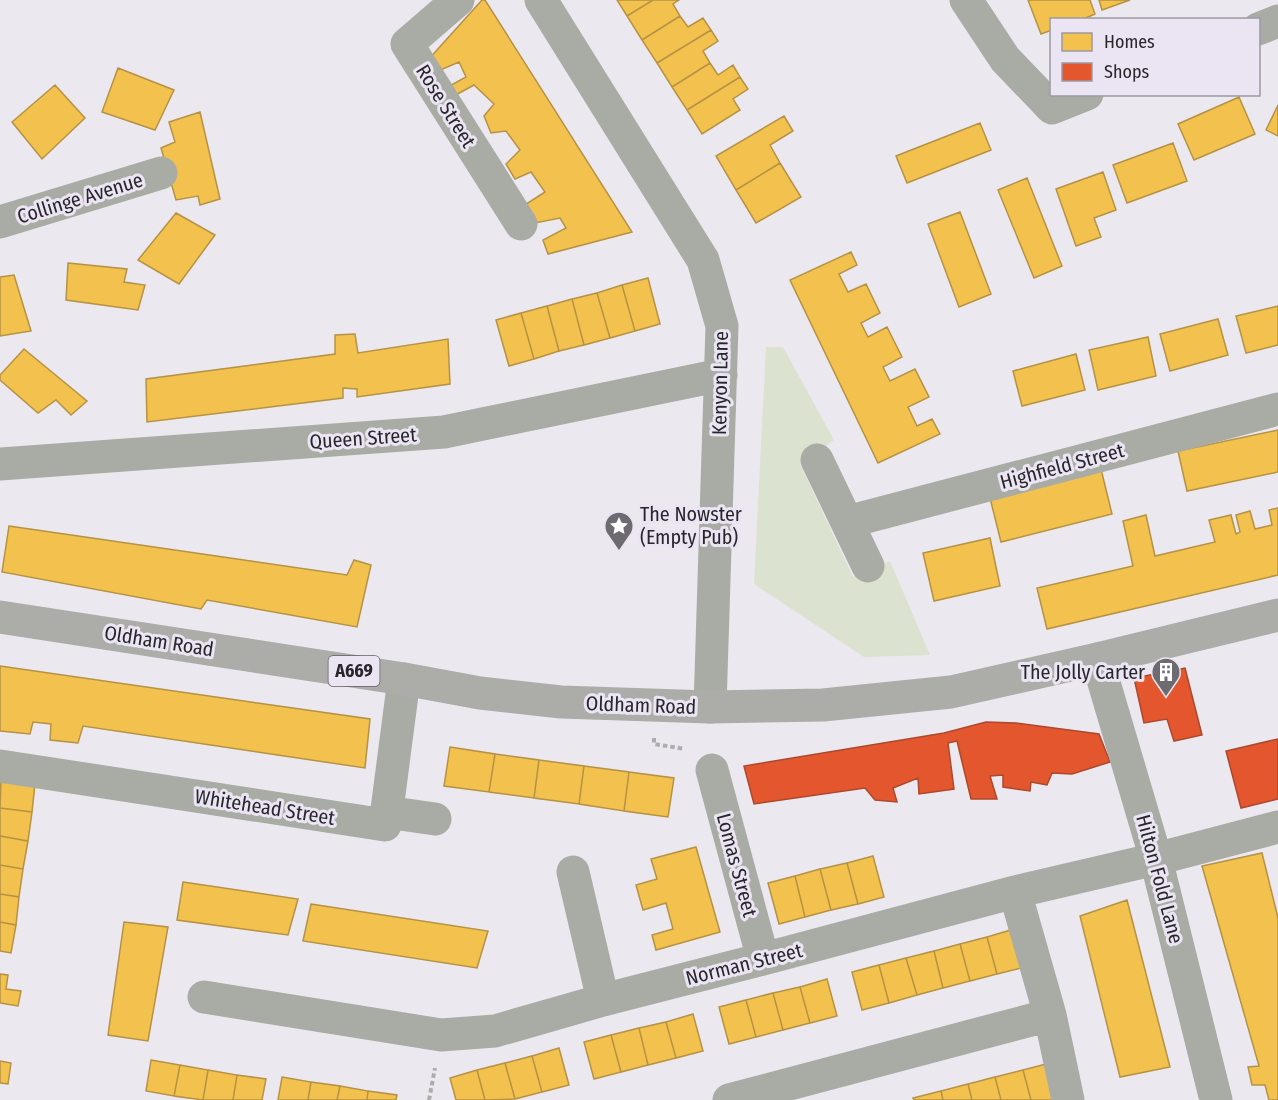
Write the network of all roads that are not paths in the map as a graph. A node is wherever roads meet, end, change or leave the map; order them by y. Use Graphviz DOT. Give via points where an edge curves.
graph roads {
  1 [pos="458,0"];
  2 [pos="541,0"];
  3 [pos="966,0"];
  4 [pos="1278,21"];
  5 [pos="1260,28"];
  6 [pos="1082,96"];
  7 [pos="161,173"];
  8 [pos="0,222"];
  9 [pos="521,224"];
  10 [pos="721,375"];
  11 [pos="1278,409"];
  12 [pos="817,460"];
  13 [pos="0,464"];
  14 [pos="847,522"];
  15 [pos="868,566"];
  16 [pos="1278,615"];
  17 [pos="0,617"];
  18 [pos="1097,659"];
  19 [pos="404,679"];
  20 [pos="710,707"];
  21 [pos="0,765"];
  22 [pos="712,771"];
  23 [pos="386,812"];
  24 [pos="435,819"];
  25 [pos="1278,827"];
  26 [pos="1156,859"];
  27 [pos="573,872"];
  28 [pos="1015,892"];
  29 [pos="763,959"];
  30 [pos="204,997"];
  31 [pos="603,1000"];
  32 [pos="1050,1015"];
  33 [pos="729,1100"];
  34 [pos="1068,1100"];
  35 [pos="1216,1100"];
  1 -- 9 [label="street, Rose Street" via="407,44"];
  2 -- 10 [label="street, Kenyon Lane" via="703,260 722,326"];
  3 -- 6 [label="street" via="1005,59 1052,108"];
  4 -- 5 [label="street"];
  7 -- 8 [label="street, Collinge Avenue"];
  10 -- 13 [label="street, Queen Street" via="444,432"];
  10 -- 20 [label="street, Kenyon Lane"];
  11 -- 14 [label="street, Highfield Street"];
  12 -- 14 [label="street"];
  14 -- 15 [label="street"];
  16 -- 18 [label="main road, Oldham Road / A669"];
  17 -- 19 [label="main road, Oldham Road / A669"];
  18 -- 20 [label="main road, Oldham Road / A669" via="951,692 823,705"];
  18 -- 26 [label="street, Hilton Fold Lane"];
  19 -- 20 [label="main road, Oldham Road / A669" via="561,702"];
  19 -- 23 [label="street"];
  21 -- 23 [label="street, Whitehead Street" via="385,825"];
  22 -- 29 [label="street, Lomas Street"];
  23 -- 24 [label="street"];
  25 -- 26 [label="street, Norman Street"];
  26 -- 28 [label="street, Norman Street"];
  26 -- 35 [label="street, Hilton Fold Lane"];
  27 -- 31 [label="street"];
  28 -- 29 [label="street, Norman Street"];
  28 -- 32 [label="street"];
  29 -- 31 [label="street, Norman Street"];
  30 -- 31 [label="street, Norman Street" via="441,1035 495,1031"];
  32 -- 33 [label="street"];
  32 -- 34 [label="street"];
}
